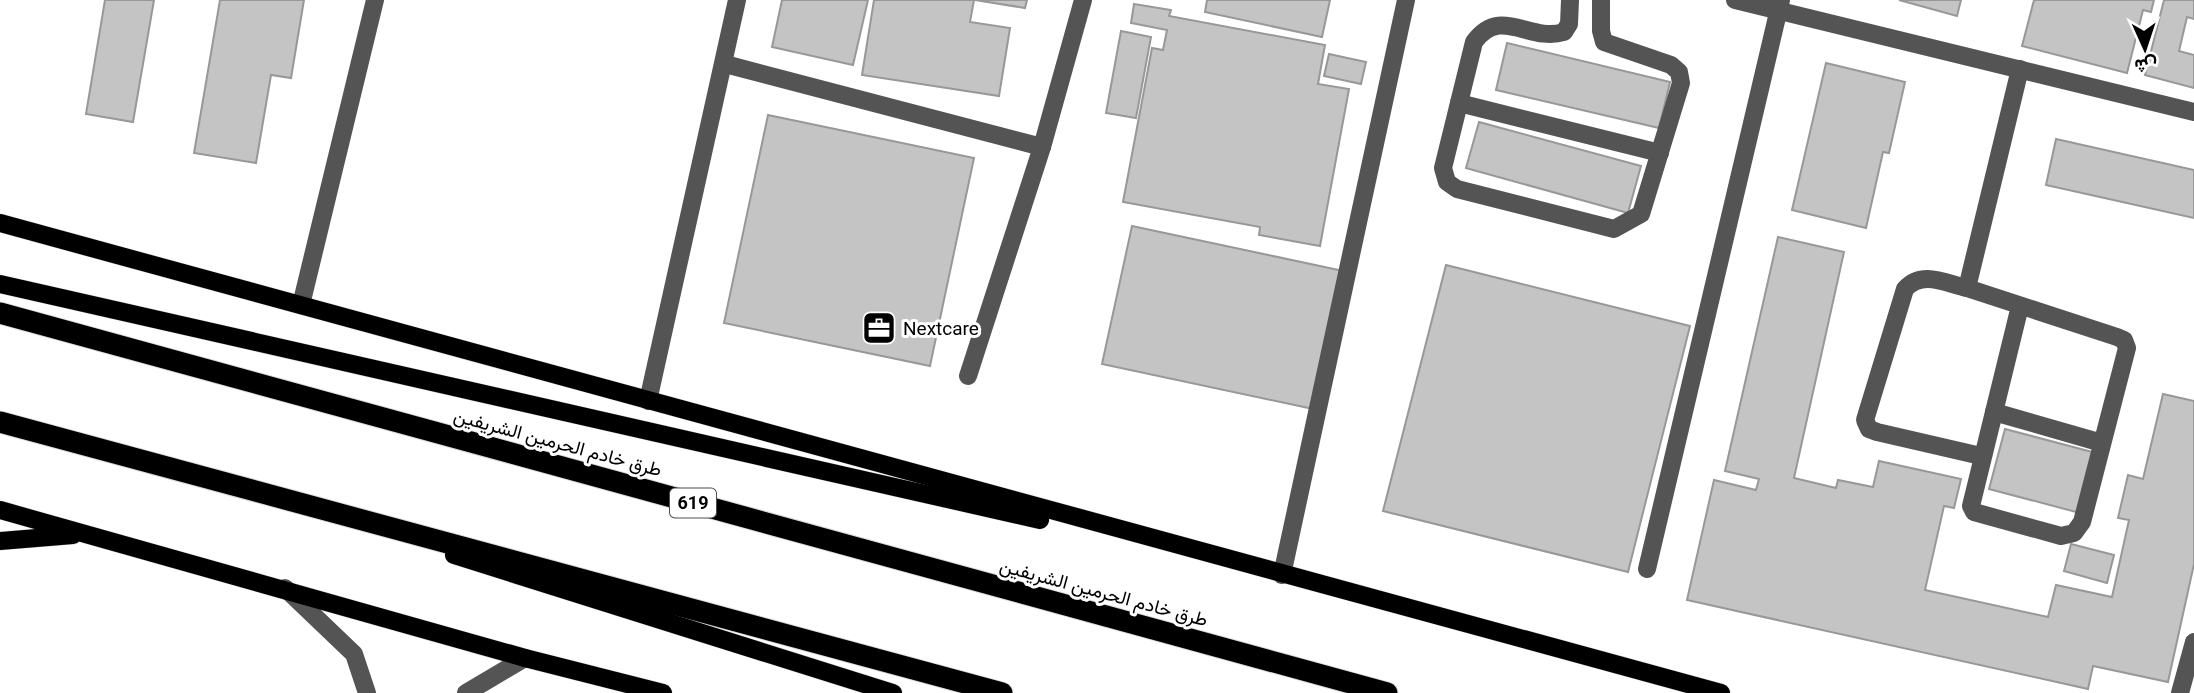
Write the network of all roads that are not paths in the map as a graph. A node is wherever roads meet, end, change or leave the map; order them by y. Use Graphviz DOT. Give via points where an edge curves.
graph roads {
  1 [pos="375,0"];
  2 [pos="737,0"];
  3 [pos="1083,0"];
  4 [pos="1406,0"];
  5 [pos="1570,0"];
  6 [pos="1601,0"];
  7 [pos="1735,0"];
  8 [pos="1779,6"];
  9 [pos="725,64"];
  10 [pos="2020,69"];
  11 [pos="1459,103"];
  12 [pos="2194,112"];
  13 [pos="1042,147"];
  14 [pos="1660,153"];
  15 [pos="0,223"];
  16 [pos="0,284"];
  17 [pos="1966,288"];
  18 [pos="301,306"];
  19 [pos="2020,306"];
  20 [pos="0,313"];
  21 [pos="968,376"];
  22 [pos="648,401"];
  23 [pos="1994,412"];
  24 [pos="0,422"];
  25 [pos="2102,443"];
  26 [pos="1981,456"];
  27 [pos="294,504"];
  28 [pos="0,510"];
  29 [pos="85,534"];
  30 [pos="0,541"];
  31 [pos="1647,569"];
  32 [pos="1282,575"];
  33 [pos="285,588"];
  34 [pos="2194,642"];
  35 [pos="525,658"];
  36 [pos="367,693"];
  37 [pos="466,693"];
  38 [pos="663,693"];
  39 [pos="893,693"];
  40 [pos="1002,693"];
  41 [pos="1387,693"];
  42 [pos="1721,693"];
  43 [pos="2180,693"];
  1 -- 18 [label="street"];
  2 -- 9 [label="street"];
  3 -- 13 [label="street"];
  4 -- 32 [label="street"];
  5 -- 11 [label="street" via="1564,32 1551,36 1498,24 1483,29 1474,42"];
  6 -- 14 [label="street" via="1604,42 1671,65 1679,72 1681,83"];
  7 -- 8 [label="street"];
  8 -- 10 [label="street"];
  8 -- 31 [label="street"];
  9 -- 13 [label="street"];
  9 -- 22 [label="street"];
  10 -- 12 [label="street"];
  10 -- 17 [label="street"];
  11 -- 14 [label="street"];
  11 -- 14 [label="street" via="1443,168 1447,182 1457,189 1614,229 1641,214"];
  13 -- 21 [label="street"];
  15 -- 18 [label="main road"];
  16 -- 32 [label="main road"];
  17 -- 19 [label="street"];
  17 -- 26 [label="street" via="1924,277 1905,289 1865,420 1877,432"];
  18 -- 22 [label="main road"];
  19 -- 23 [label="street"];
  19 -- 25 [label="street" via="2124,341 2127,348"];
  20 -- 41 [label="highway, طرق خادم الحرمين الشريفين / 619"];
  22 -- 32 [label="main road"];
  23 -- 25 [label="street"];
  23 -- 26 [label="street"];
  24 -- 27 [label="highway"];
  25 -- 26 [label="street" via="2082,522 2074,533 2061,536 1974,512 1971,498"];
  27 -- 39 [label="main road"];
  27 -- 40 [label="highway"];
  28 -- 29 [label="main road"];
  29 -- 30 [label="main road"];
  29 -- 33 [label="main road"];
  32 -- 42 [label="main road"];
  33 -- 35 [label="main road"];
  33 -- 36 [label="street" via="354,654"];
  34 -- 43 [label="street"];
  35 -- 37 [label="street"];
  35 -- 38 [label="main road"];
}
